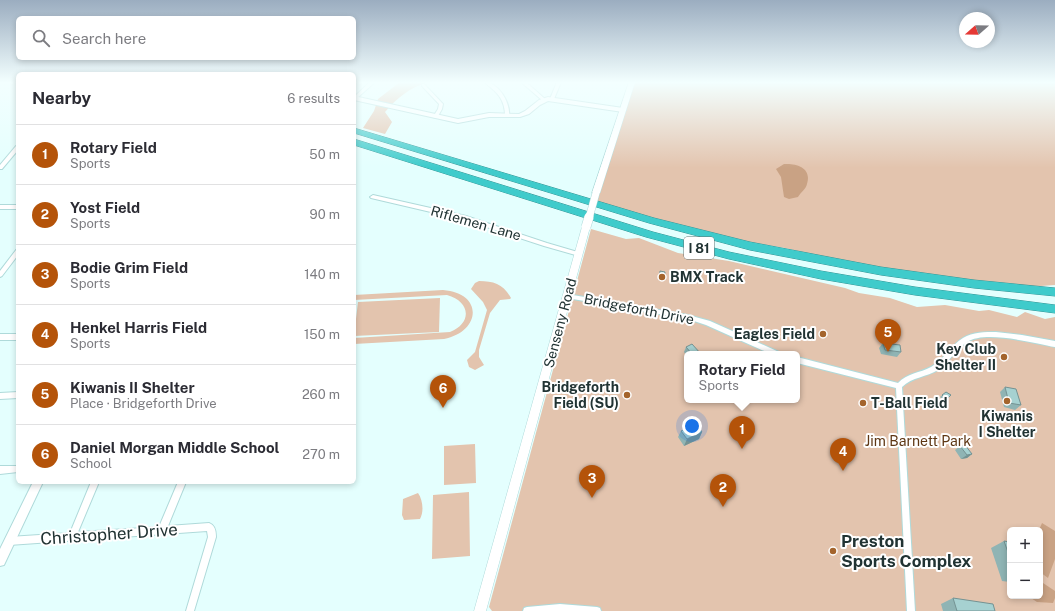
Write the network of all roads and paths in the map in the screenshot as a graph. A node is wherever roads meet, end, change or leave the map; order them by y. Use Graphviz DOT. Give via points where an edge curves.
graph roads {
  1 [pos="623,110"];
  2 [pos="407,111"];
  3 [pos="439,111"];
  4 [pos="507,111"];
  5 [pos="529,111"];
  6 [pos="507,116"];
  7 [pos="435,117"];
  8 [pos="356,131"];
  9 [pos="356,143"];
  10 [pos="16,149"];
  11 [pos="0,168"];
  12 [pos="372,197"];
  13 [pos="0,207"];
  14 [pos="16,207"];
  15 [pos="16,254"];
  16 [pos="579,254"];
  17 [pos="0,276"];
  18 [pos="1055,292"];
  19 [pos="567,296"];
  20 [pos="1055,309"];
  21 [pos="0,337"];
  22 [pos="16,337"];
  23 [pos="1055,344"];
  24 [pos="770,351"];
  25 [pos="800,361"];
  26 [pos="898,386"];
  27 [pos="16,395"];
  28 [pos="0,396"];
  29 [pos="16,469"];
  30 [pos="0,470"];
  31 [pos="37,484"];
  32 [pos="94,484"];
  33 [pos="181,484"];
  34 [pos="162,530"];
  35 [pos="72,537"];
  36 [pos="10,541"];
  37 [pos="0,561"];
  38 [pos="190,611"];
  39 [pos="480,611"];
  40 [pos="528,611"];
  41 [pos="597,611"];
  42 [pos="911,611"];
  1 -- 16 [label="main road, Senseny Road, bridge"];
  2 -- 7 [label="street"];
  3 -- 7 [label="street"];
  4 -- 6 [label="street"];
  5 -- 6 [label="street" via="519,116"];
  6 -- 7 [label="street" via="490,115 463,121"];
  8 -- 18 [label="highway, I 81" via="632,215 750,246 881,271 996,287"];
  9 -- 20 [label="highway, I 81" via="616,224 740,258 892,288"];
  10 -- 11 [label="street"];
  12 -- 16 [label="street, Riflemen Lane" via="466,218"];
  13 -- 14 [label="street"];
  15 -- 17 [label="street"];
  16 -- 19 [label="main road, Senseny Road"];
  19 -- 24 [label="street, Bridgeforth Drive" via="688,317"];
  19 -- 39 [label="main road, Senseny Road"];
  21 -- 22 [label="street"];
  23 -- 26 [label="street" via="993,334 974,336 961,344 941,364"];
  25 -- 26 [label="street"];
  26 -- 42 [label="street"];
  27 -- 28 [label="street"];
  29 -- 30 [label="street"];
  31 -- 36 [label="street"];
  32 -- 35 [label="street"];
  33 -- 34 [label="street"];
  34 -- 35 [label="street, Christopher Drive"];
  34 -- 38 [label="street, Christopher Drive" via="209,527 212,532"];
  35 -- 36 [label="street, Christopher Drive"];
  36 -- 37 [label="street"];
  40 -- 41 [label="street" via="560,608"];
}
